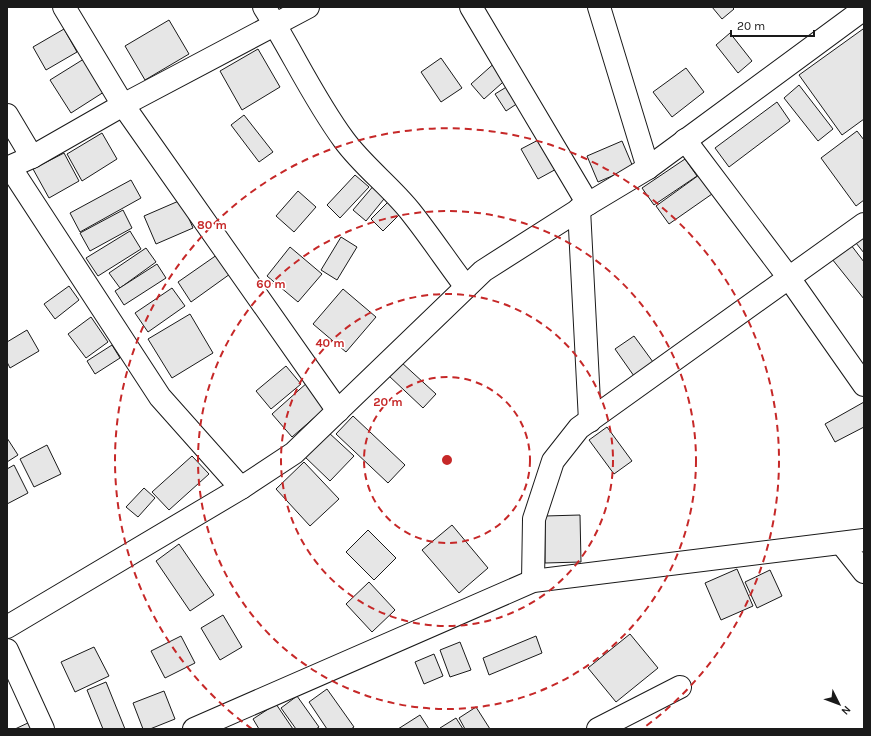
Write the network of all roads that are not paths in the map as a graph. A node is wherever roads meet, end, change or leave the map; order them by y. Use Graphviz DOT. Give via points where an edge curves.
graph roads {
  1 [pos="64,7"];
  2 [pos="308,7"];
  3 [pos="470,7"];
  4 [pos="599,7"];
  5 [pos="864,9"];
  6 [pos="270,16"];
  7 [pos="123,105"];
  8 [pos="7,115"];
  9 [pos="685,140"];
  10 [pos="32,157"];
  11 [pos="8,168"];
  12 [pos="648,168"];
  13 [pos="584,206"];
  14 [pos="864,224"];
  15 [pos="789,278"];
  16 [pos="466,287"];
  17 [pos="864,385"];
  18 [pos="338,411"];
  19 [pos="590,421"];
  20 [pos="241,488"];
  21 [pos="864,540"];
  22 [pos="840,543"];
  23 [pos="864,572"];
  24 [pos="533,581"];
  25 [pos="7,627"];
  26 [pos="7,650"];
  27 [pos="680,687"];
  28 [pos="43,729"];
  29 [pos="194,729"];
  30 [pos="598,729"];
  1 -- 7 [label="street"];
  2 -- 6 [label="street"];
  3 -- 13 [label="street"];
  4 -- 12 [label="street"];
  5 -- 9 [label="street"];
  6 -- 7 [label="street"];
  6 -- 16 [label="street" via="328,118 345,141 409,211"];
  7 -- 10 [label="street"];
  7 -- 18 [label="street"];
  8 -- 10 [label="street"];
  9 -- 12 [label="street"];
  9 -- 15 [label="street"];
  10 -- 11 [label="street"];
  11 -- 20 [label="street" via="160,397"];
  12 -- 13 [label="street"];
  13 -- 16 [label="street" via="483,271"];
  13 -- 19 [label="street"];
  14 -- 15 [label="street"];
  15 -- 17 [label="street"];
  15 -- 19 [label="street"];
  16 -- 18 [label="street"];
  18 -- 20 [label="street" via="294,453"];
  19 -- 24 [label="street" via="579,428 553,461 534,519"];
  20 -- 25 [label="street"];
  21 -- 22 [label="street"];
  22 -- 23 [label="street"];
  22 -- 24 [label="street"];
  24 -- 29 [label="street"];
  26 -- 28 [label="street"];
  27 -- 30 [label="street"];
}
